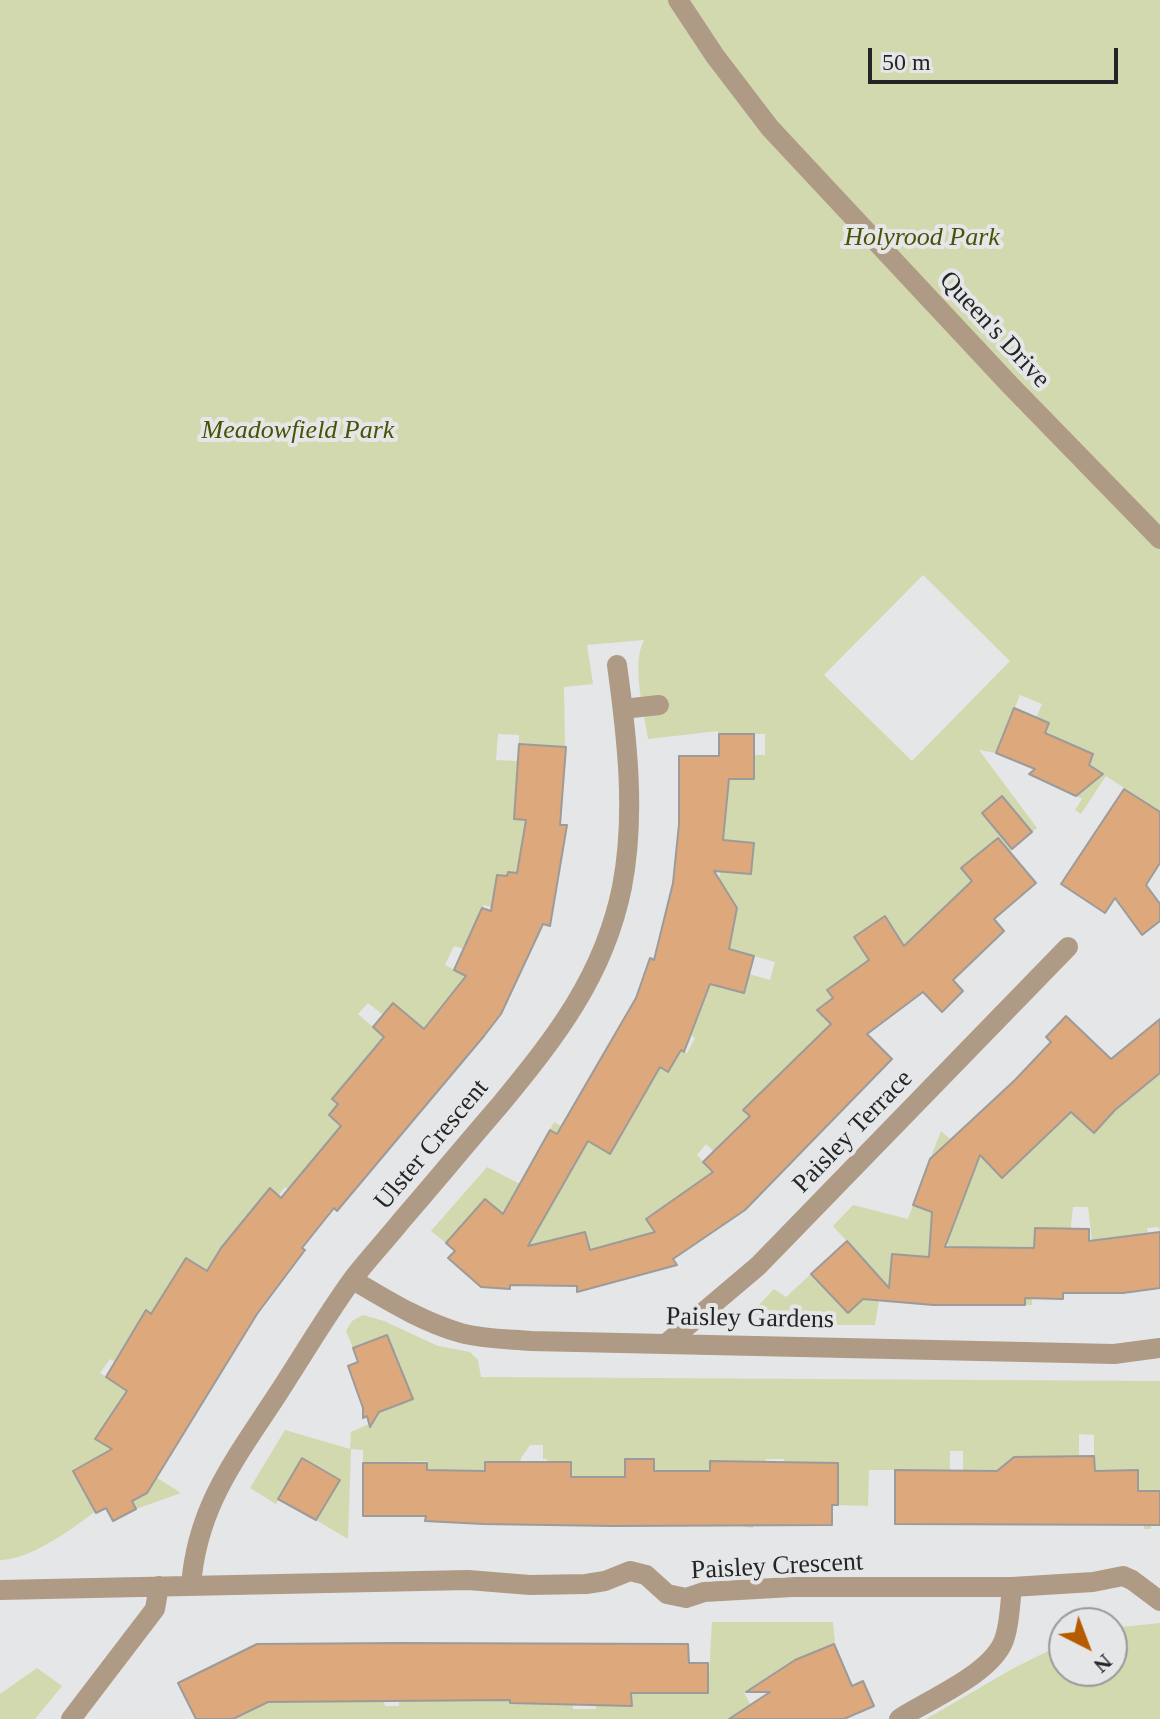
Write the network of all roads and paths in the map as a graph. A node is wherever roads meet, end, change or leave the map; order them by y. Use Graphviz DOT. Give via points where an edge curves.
graph roads {
  1 [pos="678,0"];
  2 [pos="1160,539"];
  3 [pos="617,665"];
  4 [pos="659,705"];
  5 [pos="623,709"];
  6 [pos="1068,947"];
  7 [pos="353,1280"];
  8 [pos="667,1343"];
  9 [pos="1160,1348"];
  10 [pos="159,1586"];
  11 [pos="191,1586"];
  12 [pos="1012,1587"];
  13 [pos="0,1590"];
  14 [pos="1160,1601"];
  15 [pos="71,1719"];
  16 [pos="899,1719"];
  1 -- 2 [label="street, Queen's Drive" via="770,128"];
  3 -- 5 [label="street, Ulster Crescent"];
  4 -- 5 [label="street"];
  5 -- 7 [label="street, Ulster Crescent" via="628,848 617,909 590,979 537,1062"];
  6 -- 8 [label="street, Paisley Terrace" via="758,1266"];
  7 -- 8 [label="street, Paisley Gardens" via="436,1325 462,1333 531,1341"];
  7 -- 11 [label="street, Ulster Crescent" via="222,1479 204,1517"];
  8 -- 9 [label="street, Paisley Gardens" via="1114,1354"];
  10 -- 11 [label="street, Paisley Crescent"];
  10 -- 13 [label="street, Paisley Crescent"];
  10 -- 15 [label="street" via="155,1609"];
  11 -- 12 [label="street, Paisley Crescent" via="468,1580 586,1584 630,1571 646,1575 667,1594 686,1598 704,1592 792,1587"];
  12 -- 14 [label="street, Paisley Crescent" via="1123,1576"];
  12 -- 16 [label="street" via="999,1652"];
}
